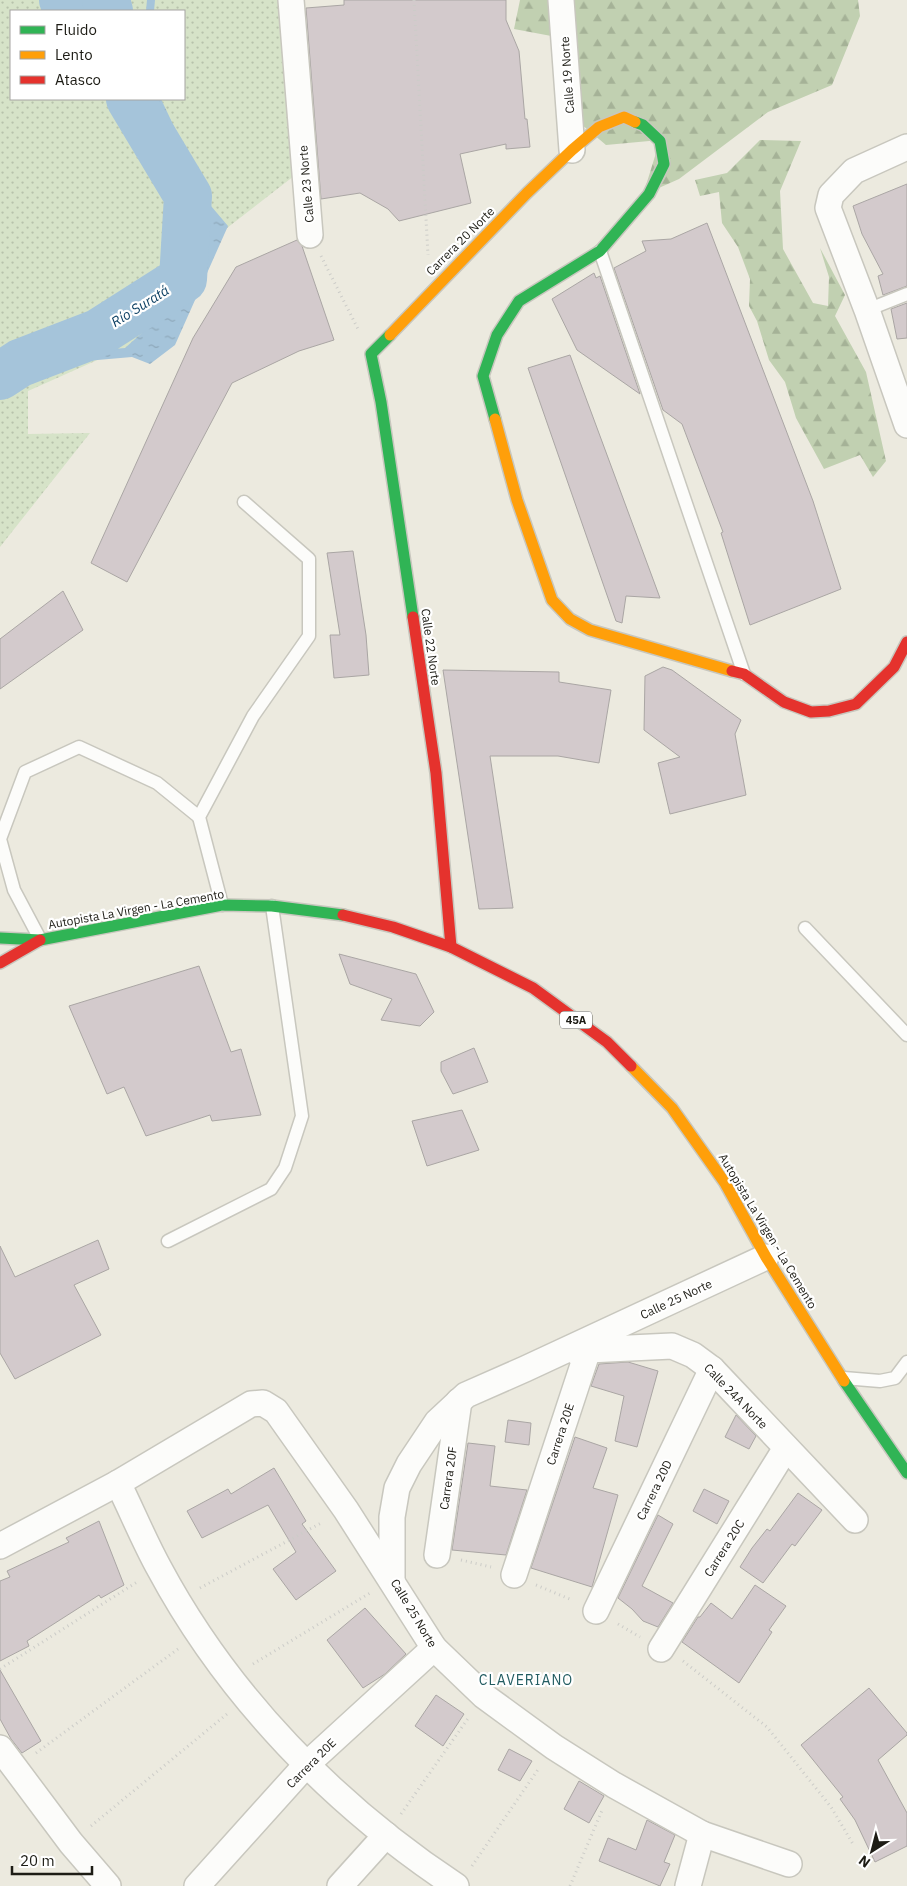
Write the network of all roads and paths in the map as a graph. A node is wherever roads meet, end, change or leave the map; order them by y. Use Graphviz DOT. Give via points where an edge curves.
graph roads {
  1 [pos="291,0"];
  2 [pos="414,0"];
  3 [pos="561,0"];
  4 [pos="907,146"];
  5 [pos="572,150"];
  6 [pos="310,234"];
  7 [pos="600,250"];
  8 [pos="430,291"];
  9 [pos="907,294"];
  10 [pos="867,310"];
  11 [pos="371,354"];
  12 [pos="907,425"];
  13 [pos="244,502"];
  14 [pos="907,642"];
  15 [pos="744,674"];
  16 [pos="200,817"];
  17 [pos="222,905"];
  18 [pos="272,906"];
  19 [pos="805,928"];
  20 [pos="0,938"];
  21 [pos="40,940"];
  22 [pos="451,947"];
  23 [pos="0,963"];
  24 [pos="907,1035"];
  25 [pos="168,1242"];
  26 [pos="766,1257"];
  27 [pos="588,1350"];
  28 [pos="907,1362"];
  29 [pos="712,1368"];
  30 [pos="525,1369"];
  31 [pos="842,1378"];
  32 [pos="459,1401"];
  33 [pos="786,1448"];
  34 [pos="907,1473"];
  35 [pos="118,1483"];
  36 [pos="346,1510"];
  37 [pos="854,1520"];
  38 [pos="0,1546"];
  39 [pos="438,1555"];
  40 [pos="159,1568"];
  41 [pos="514,1575"];
  42 [pos="392,1580"];
  43 [pos="178,1600"];
  44 [pos="596,1611"];
  45 [pos="199,1634"];
  46 [pos="434,1648"];
  47 [pos="661,1649"];
  48 [pos="0,1669"];
  49 [pos="231,1678"];
  50 [pos="484,1696"];
  51 [pos="246,1698"];
  52 [pos="554,1747"];
  53 [pos="0,1748"];
  54 [pos="306,1765"];
  55 [pos="15,1768"];
  56 [pos="614,1785"];
  57 [pos="702,1834"];
  58 [pos="386,1835"];
  59 [pos="71,1843"];
  60 [pos="789,1864"];
  61 [pos="463,1878"];
  62 [pos="108,1886"];
  63 [pos="197,1886"];
  64 [pos="340,1886"];
  65 [pos="570,1886"];
  66 [pos="688,1886"];
  1 -- 6 [label="street, Calle 23 Norte"];
  2 -- 8 [label="path"];
  3 -- 5 [label="street, Calle 19 Norte"];
  4 -- 10 [label="street" via="854,171 831,196 828,208"];
  5 -- 7 [label="street, Carrera 20 Norte" via="599,127 624,117 643,124 660,141 664,164 649,194"];
  5 -- 8 [label="street, Carrera 20 Norte"];
  6 -- 11 [label="path, Calle 23 Norte"];
  7 -- 15 [label="lane"];
  7 -- 15 [label="street, Carrera 20 Norte" via="519,301 497,335 483,376 517,500 552,600 570,620 590,630"];
  8 -- 11 [label="street, Carrera 20 Norte"];
  9 -- 10 [label="lane"];
  10 -- 12 [label="street"];
  11 -- 22 [label="street, Calle 22 Norte" via="382,402 436,773"];
  13 -- 16 [label="lane" via="309,559 309,636 253,716"];
  14 -- 15 [label="street, Carrera 20 Norte" via="894,667 856,704 829,711 811,712 784,702"];
  16 -- 17 [label="lane"];
  16 -- 21 [label="lane" via="157,783 79,747 25,772 0,838 14,890"];
  17 -- 18 [label="street, Autopista La Virgen - La Cemento / 45A"];
  17 -- 21 [label="street, Autopista La Virgen - La Cemento / 45A"];
  18 -- 22 [label="street, Autopista La Virgen - La Cemento / 45A" via="333,913 384,925"];
  18 -- 25 [label="lane" via="302,1116 285,1168 271,1189"];
  19 -- 24 [label="lane"];
  20 -- 21 [label="street, Autopista La Virgen - La Cemento / 45A"];
  21 -- 23 [label="street, Autopista La Virgen - La Cemento / 45A"];
  22 -- 26 [label="street, Autopista La Virgen - La Cemento / 45A" via="533,988 607,1042 672,1108 726,1183"];
  26 -- 30 [label="street, Calle 25 Norte"];
  26 -- 31 [label="street, Autopista La Virgen - La Cemento / 45A"];
  27 -- 29 [label="street, Calle 24A Norte" via="672,1346"];
  27 -- 30 [label="street, Calle 24A Norte"];
  27 -- 41 [label="street, Carrera 20E"];
  28 -- 31 [label="lane" via="895,1378 880,1381"];
  29 -- 33 [label="street, Calle 24A Norte"];
  29 -- 44 [label="street, Carrera 20D"];
  30 -- 32 [label="street, Calle 25 Norte"];
  31 -- 34 [label="street, Autopista La Virgen - La Cemento / 45A"];
  32 -- 39 [label="street, Carrera 20F"];
  32 -- 42 [label="street, Calle 25 Norte" via="437,1422 397,1488 392,1517"];
  33 -- 37 [label="street, Calle 24A Norte"];
  33 -- 47 [label="street, Carrera 20C"];
  35 -- 36 [label="street" via="251,1404 263,1403 276,1410"];
  35 -- 38 [label="street"];
  35 -- 40 [label="street"];
  36 -- 42 [label="street"];
  36 -- 43 [label="path"];
  40 -- 43 [label="street"];
  40 -- 48 [label="path"];
  42 -- 46 [label="street, Calle 25 Norte"];
  42 -- 49 [label="path"];
  43 -- 45 [label="street"];
  45 -- 49 [label="street"];
  45 -- 55 [label="path"];
  46 -- 50 [label="street, Calle 25 Norte"];
  46 -- 54 [label="street, Carrera 20E"];
  49 -- 51 [label="street"];
  50 -- 52 [label="street, Calle 25 Norte"];
  50 -- 58 [label="path"];
  51 -- 54 [label="street"];
  51 -- 59 [label="path"];
  52 -- 56 [label="street, Calle 25 Norte"];
  52 -- 61 [label="path"];
  53 -- 55 [label="street"];
  54 -- 58 [label="street"];
  54 -- 63 [label="street, Carrera 20E"];
  55 -- 59 [label="street"];
  56 -- 57 [label="street, Calle 25 Norte"];
  56 -- 65 [label="path"];
  57 -- 60 [label="street, Calle 25 Norte"];
  57 -- 66 [label="street"];
  58 -- 61 [label="street"];
  58 -- 64 [label="street"];
  59 -- 62 [label="street"];
}
